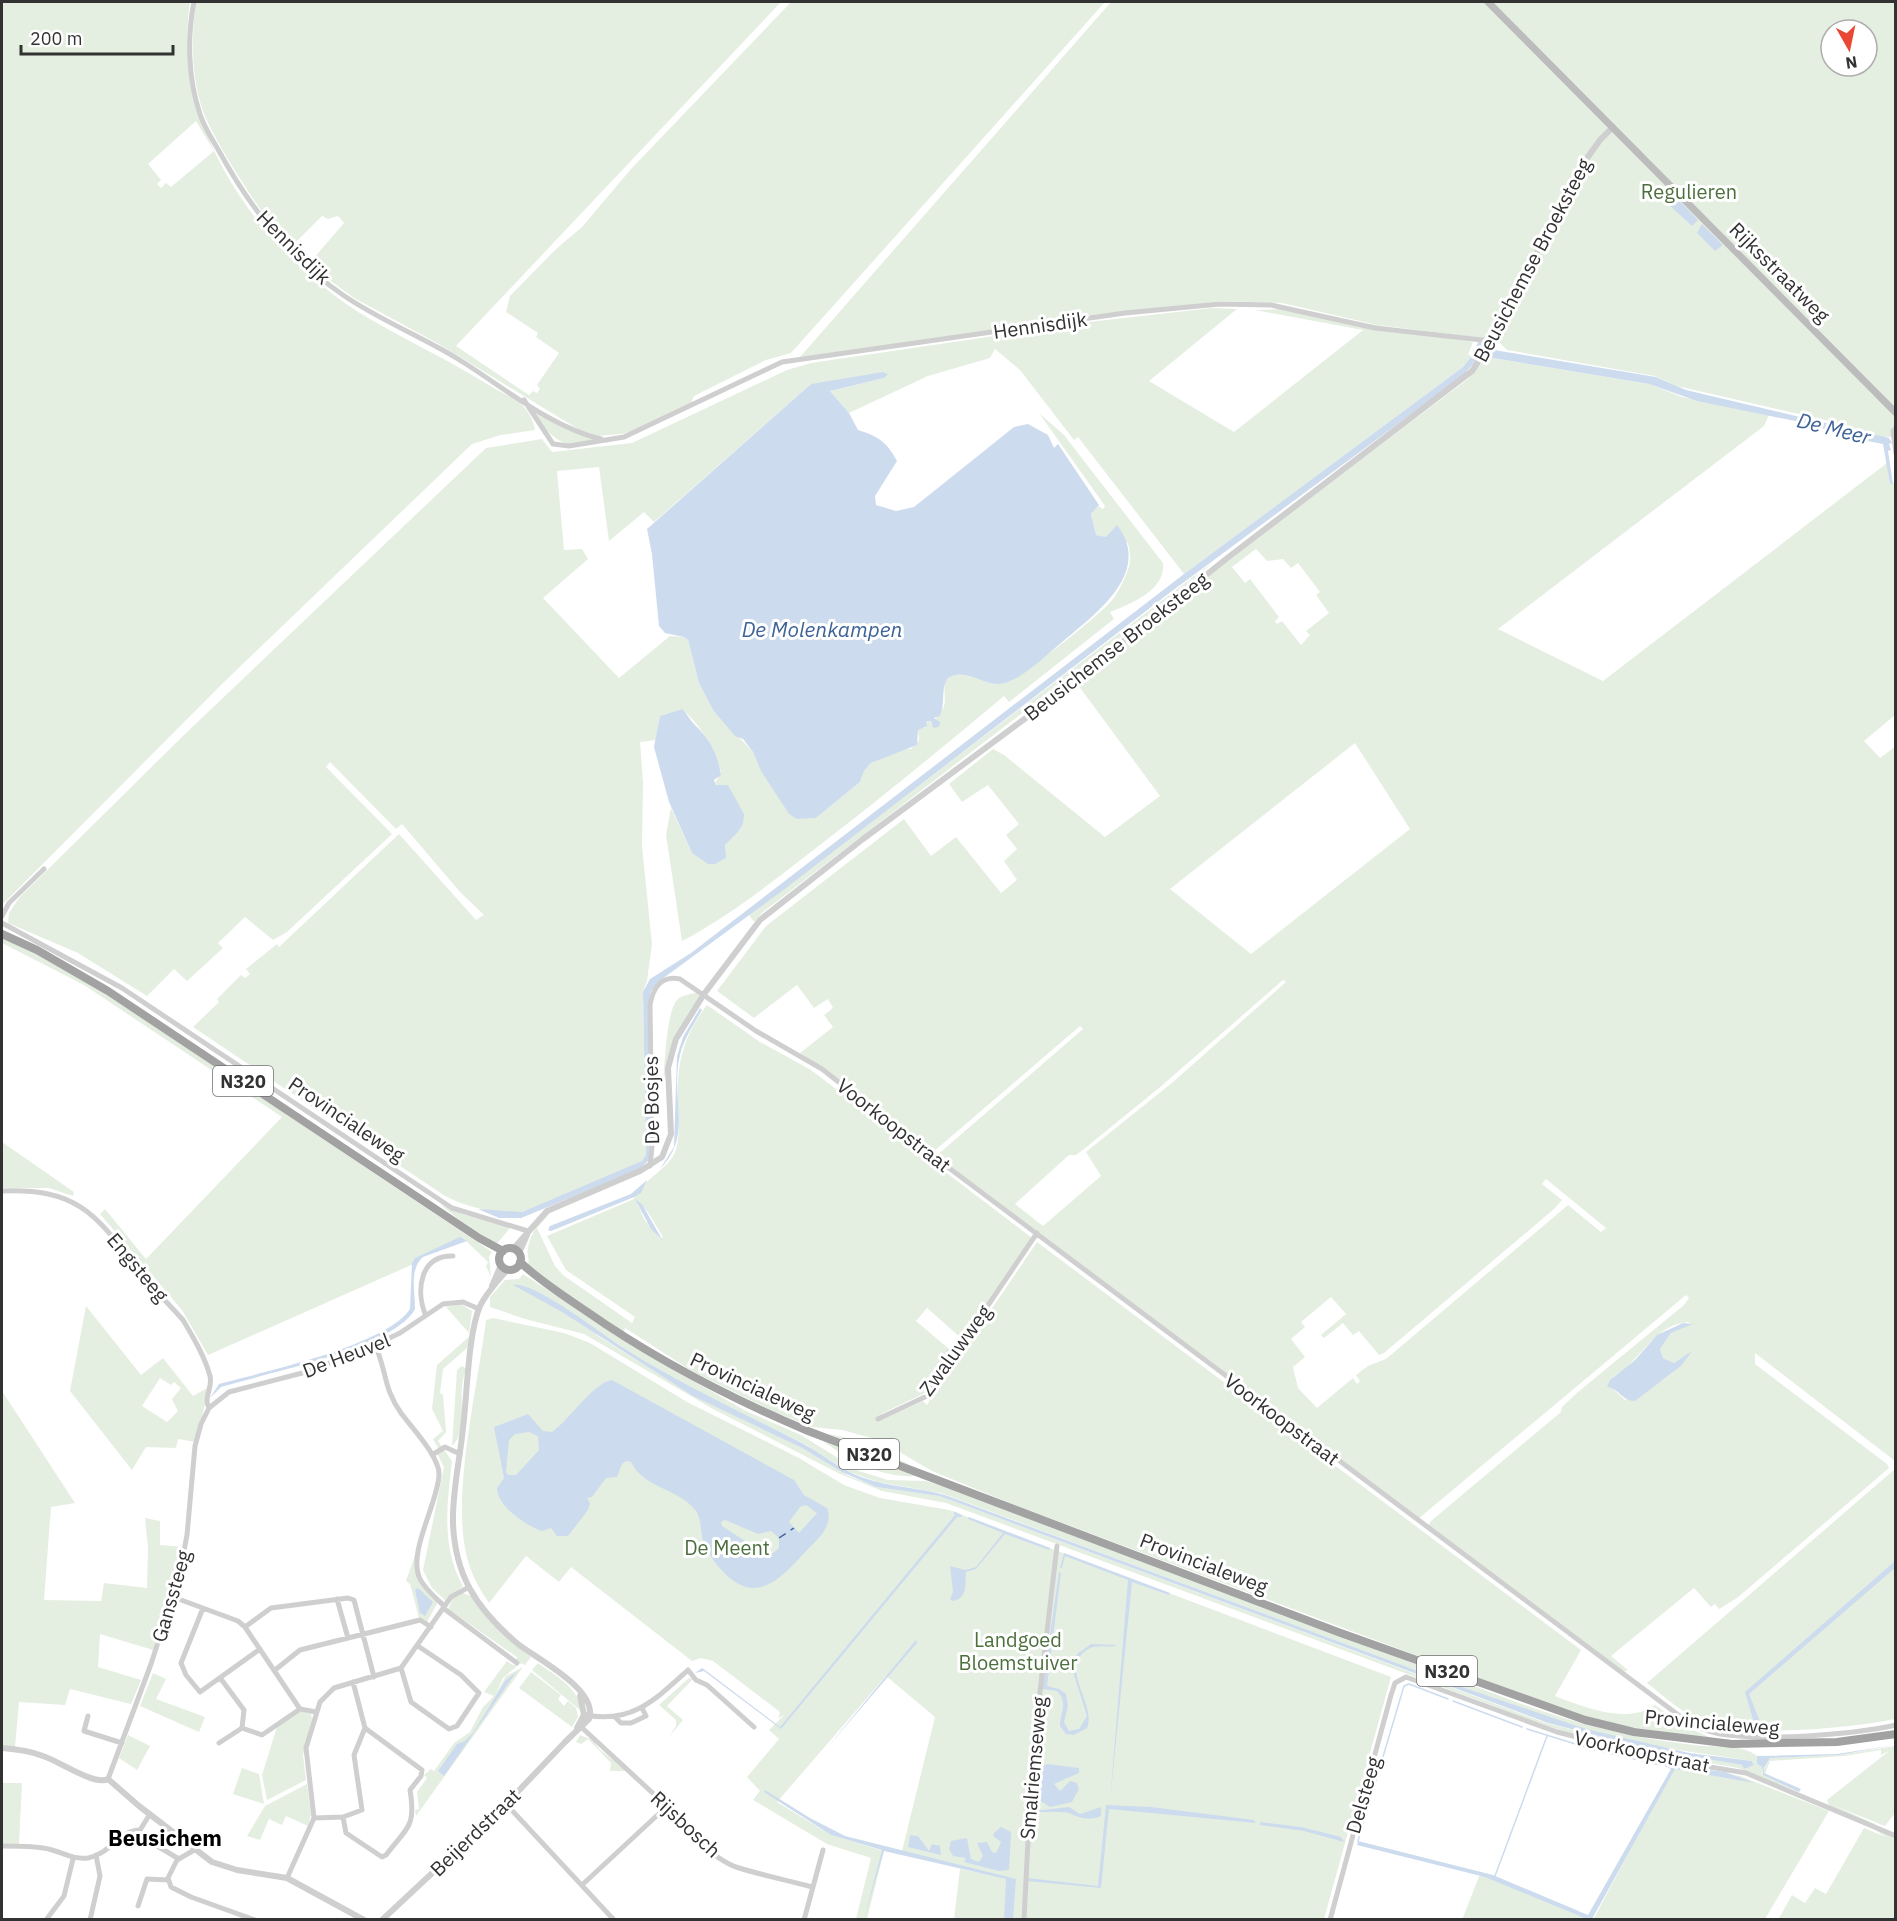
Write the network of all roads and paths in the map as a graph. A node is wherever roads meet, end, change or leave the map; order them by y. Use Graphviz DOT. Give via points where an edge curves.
graph roads {
  1 [pos="194,2"];
  2 [pos="1488,2"];
  3 [pos="1613,127"];
  4 [pos="1490,344"];
  5 [pos="524,400"];
  6 [pos="1896,413"];
  7 [pos="1896,428"];
  8 [pos="603,440"];
  9 [pos="1896,454"];
  10 [pos="44,869"];
  11 [pos="2,916"];
  12 [pos="2,923"];
  13 [pos="2,934"];
  14 [pos="704,994"];
  15 [pos="650,1167"];
  16 [pos="2,1191"];
  17 [pos="528,1231"];
  18 [pos="1037,1233"];
  19 [pos="516,1251"];
  20 [pos="501,1253"];
  21 [pos="453,1256"];
  22 [pos="511,1266"];
  23 [pos="479,1308"];
  24 [pos="425,1314"];
  25 [pos="375,1345"];
  26 [pos="209,1408"];
  27 [pos="878,1419"];
  28 [pos="460,1454"];
  29 [pos="432,1455"];
  30 [pos="1057,1546"];
  31 [pos="469,1587"];
  32 [pos="173,1597"];
  33 [pos="337,1599"];
  34 [pos="444,1607"];
  35 [pos="203,1608"];
  36 [pos="245,1627"];
  37 [pos="431,1627"];
  38 [pos="364,1634"];
  39 [pos="348,1638"];
  40 [pos="418,1646"];
  41 [pos="260,1649"];
  42 [pos="517,1663"];
  43 [pos="400,1668"];
  44 [pos="275,1670"];
  45 [pos="374,1677"];
  46 [pos="1406,1677"];
  47 [pos="221,1679"];
  48 [pos="353,1682"];
  49 [pos="300,1708"];
  50 [pos="642,1708"];
  51 [pos="316,1712"];
  52 [pos="88,1716"];
  53 [pos="587,1716"];
  54 [pos="615,1717"];
  55 [pos="1896,1725"];
  56 [pos="581,1726"];
  57 [pos="754,1726"];
  58 [pos="242,1728"];
  59 [pos="365,1728"];
  60 [pos="1896,1734"];
  61 [pos="122,1743"];
  62 [pos="219,1743"];
  63 [pos="2,1748"];
  64 [pos="108,1779"];
  65 [pos="506,1804"];
  66 [pos="664,1809"];
  67 [pos="150,1814"];
  68 [pos="343,1817"];
  69 [pos="314,1818"];
  70 [pos="140,1830"];
  71 [pos="1896,1836"];
  72 [pos="2,1846"];
  73 [pos="196,1849"];
  74 [pos="823,1850"];
  75 [pos="96,1855"];
  76 [pos="73,1859"];
  77 [pos="179,1859"];
  78 [pos="287,1878"];
  79 [pos="168,1880"];
  80 [pos="582,1885"];
  81 [pos="812,1887"];
  82 [pos="138,1906"];
  83 [pos="363,1919"];
  84 [pos="382,1919"];
  85 [pos="46,1920"];
  86 [pos="90,1920"];
  87 [pos="255,1920"];
  88 [pos="614,1920"];
  89 [pos="804,1920"];
  90 [pos="1024,1920"];
  91 [pos="1330,1920"];
  1 -- 5 [label="street, Hennisdijk" via="189,34 200,114 254,208 296,255 340,293"];
  2 -- 3 [label="main road, Rijksstraatweg"];
  3 -- 4 [label="street, Beusichemse Broeksteeg" via="1580,168"];
  3 -- 6 [label="main road, Rijksstraatweg"];
  4 -- 8 [label="street, Hennisdijk" via="1375,328 1271,305 1220,303 782,362 648,427"];
  4 -- 14 [label="street, Beusichemse Broeksteeg" via="1459,383 760,920"];
  5 -- 8 [label="street, Hennisdijk" via="572,429"];
  5 -- 8 [label="street, Hennisdijk" via="556,446"];
  7 -- 9 [label="street"];
  10 -- 11 [label="street" via="9,903"];
  12 -- 17 [label="street, Provincialeweg" via="122,988 452,1208"];
  13 -- 20 [label="highway, Provincialeweg / N320" via="108,990"];
  14 -- 15 [label="street, Beusichemse Broeksteeg" via="683,1025 670,1055 670,1143"];
  14 -- 15 [label="street, De Bosjes" via="674,977 658,983 652,994"];
  14 -- 18 [label="street, Voorkoopstraat" via="756,1031 822,1069"];
  15 -- 17 [label="street, De Bosjes" via="547,1211"];
  16 -- 26 [label="street, Engsteeg" via="51,1194 74,1202 98,1219 194,1338 210,1376 206,1402"];
  17 -- 19 [label="street, De Bosjes"];
  18 -- 27 [label="street, Zwaluwweg" via="972,1329 949,1352 927,1396"];
  18 -- 55 [label="street, Voorkoopstraat" via="1692,1724 1720,1734 1785,1736"];
  19 -- 20 [label="highway"];
  19 -- 22 [label="highway"];
  20 -- 22 [label="highway"];
  21 -- 24 [label="street" via="432,1262 423,1272"];
  22 -- 23 [label="street"];
  22 -- 60 [label="highway, Provincialeweg / N320" via="540,1280 668,1364 727,1396 808,1431 1338,1632 1585,1720 1634,1732 1732,1744 1837,1742"];
  23 -- 24 [label="street, De Heuvel" via="451,1301"];
  23 -- 28 [label="street"];
  24 -- 25 [label="street, De Heuvel" via="400,1334"];
  25 -- 26 [label="street, De Heuvel" via="306,1372 229,1392"];
  25 -- 29 [label="street" via="390,1398"];
  26 -- 32 [label="street, Ganssteeg" via="195,1446 186,1542"];
  28 -- 29 [label="street" via="445,1447"];
  28 -- 31 [label="street" via="453,1524 457,1554"];
  29 -- 34 [label="street" via="440,1474 417,1571"];
  30 -- 90 [label="street, Smalriemseweg" via="1032,1760"];
  31 -- 34 [label="street"];
  31 -- 53 [label="street" via="500,1628 578,1693"];
  32 -- 35 [label="street"];
  32 -- 61 [label="street, Ganssteeg"];
  33 -- 36 [label="street" via="272,1608"];
  33 -- 38 [label="street" via="354,1600"];
  33 -- 39 [label="street"];
  34 -- 37 [label="street"];
  34 -- 42 [label="street"];
  35 -- 36 [label="street"];
  35 -- 47 [label="street" via="181,1663 200,1692"];
  36 -- 41 [label="street"];
  37 -- 38 [label="street" via="420,1620"];
  37 -- 40 [label="street"];
  38 -- 39 [label="street"];
  38 -- 45 [label="street"];
  39 -- 44 [label="street" via="300,1650"];
  40 -- 43 [label="street"];
  40 -- 43 [label="street" via="461,1675 479,1693 453,1730 415,1707"];
  41 -- 44 [label="street"];
  41 -- 47 [label="street"];
  43 -- 45 [label="street"];
  44 -- 49 [label="street"];
  45 -- 48 [label="street"];
  46 -- 71 [label="street, Voorkoopstraat" via="1557,1732 1668,1760 1746,1773"];
  46 -- 91 [label="street, Delsteeg" via="1395,1683 1391,1695"];
  47 -- 58 [label="street" via="244,1710"];
  48 -- 51 [label="street" via="325,1694"];
  48 -- 59 [label="street"];
  49 -- 51 [label="street"];
  49 -- 58 [label="street" via="262,1735"];
  50 -- 54 [label="street"];
  50 -- 54 [label="street" via="646,1716 631,1723 621,1723"];
  50 -- 57 [label="street" via="688,1671"];
  51 -- 69 [label="street" via="306,1758"];
  52 -- 61 [label="street" via="84,1731"];
  53 -- 54 [label="street"];
  53 -- 56 [label="street, Beijerdstraat"];
  56 -- 65 [label="street, Beijerdstraat"];
  56 -- 66 [label="street, Rijsbosch" via="657,1797"];
  58 -- 62 [label="street"];
  59 -- 68 [label="street" via="354,1755 362,1810"];
  59 -- 68 [label="street" via="422,1770 410,1790 414,1814 382,1857 346,1833"];
  61 -- 64 [label="street, Ganssteeg"];
  63 -- 64 [label="street" via="43,1755 90,1779"];
  64 -- 67 [label="street"];
  65 -- 80 [label="street"];
  65 -- 84 [label="street, Beijerdstraat"];
  66 -- 80 [label="street"];
  66 -- 81 [label="street, Rijsbosch" via="734,1866"];
  67 -- 70 [label="street"];
  67 -- 73 [label="street"];
  68 -- 69 [label="street"];
  69 -- 78 [label="street"];
  70 -- 75 [label="street" via="127,1833"];
  70 -- 77 [label="street" via="142,1837"];
  72 -- 76 [label="street" via="46,1848"];
  73 -- 77 [label="street"];
  73 -- 78 [label="street" via="219,1865"];
  74 -- 81 [label="street"];
  75 -- 76 [label="street"];
  75 -- 86 [label="street" via="100,1876"];
  76 -- 85 [label="street" via="64,1896"];
  77 -- 79 [label="street"];
  78 -- 83 [label="street"];
  79 -- 82 [label="street" via="147,1880"];
  79 -- 87 [label="street" via="171,1887 191,1897"];
  80 -- 88 [label="street"];
  81 -- 89 [label="street"];
}
